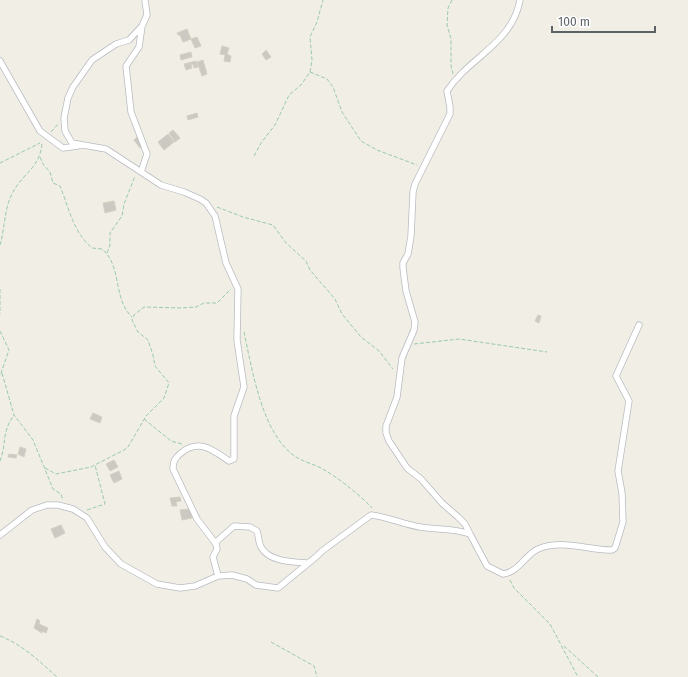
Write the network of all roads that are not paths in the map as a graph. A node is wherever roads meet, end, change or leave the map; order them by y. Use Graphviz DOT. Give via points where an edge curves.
graph roads {
  1 [pos="146,0"];
  2 [pos="520,0"];
  3 [pos="142,26"];
  4 [pos="0,61"];
  5 [pos="78,146"];
  6 [pos="139,171"];
  7 [pos="638,325"];
  8 [pos="470,534"];
  9 [pos="0,535"];
  10 [pos="215,543"];
  11 [pos="308,563"];
  12 [pos="218,576"];
  1 -- 3 [label="street" via="147,15"];
  2 -- 8 [label="street" via="505,33 491,49 456,79 447,91 450,114 413,192 411,236 408,254 403,263 404,282 415,322 402,358 397,397 386,426 388,441 407,468 465,524"];
  3 -- 5 [label="street" via="130,40 116,44 92,60 83,70 68,98 64,118 67,135 72,143"];
  3 -- 6 [label="street" via="139,47 126,66 131,112 147,154"];
  4 -- 5 [label="street" via="40,131 63,148"];
  5 -- 6 [label="street" via="106,149"];
  6 -- 10 [label="street" via="161,185 206,202 215,216 226,263 238,289 237,340 244,387 234,416 234,459 229,461 209,448 197,445 174,459 173,468 197,519"];
  7 -- 8 [label="street" via="616,376 629,400 618,471 623,522 615,548 607,550 555,545 538,549 508,573 498,572 487,566"];
  8 -- 11 [label="street" via="419,527 371,515 365,517 360,524"];
  9 -- 12 [label="street" via="32,510 47,505 65,506 90,522 105,547 121,564 146,579 157,584 180,588 195,586"];
  10 -- 11 [label="street" via="234,526 250,526 257,531 262,548 268,555 289,562"];
  10 -- 12 [label="street" via="217,549 213,557"];
  11 -- 12 [label="street" via="278,588 256,585 247,579 232,575"];
}
